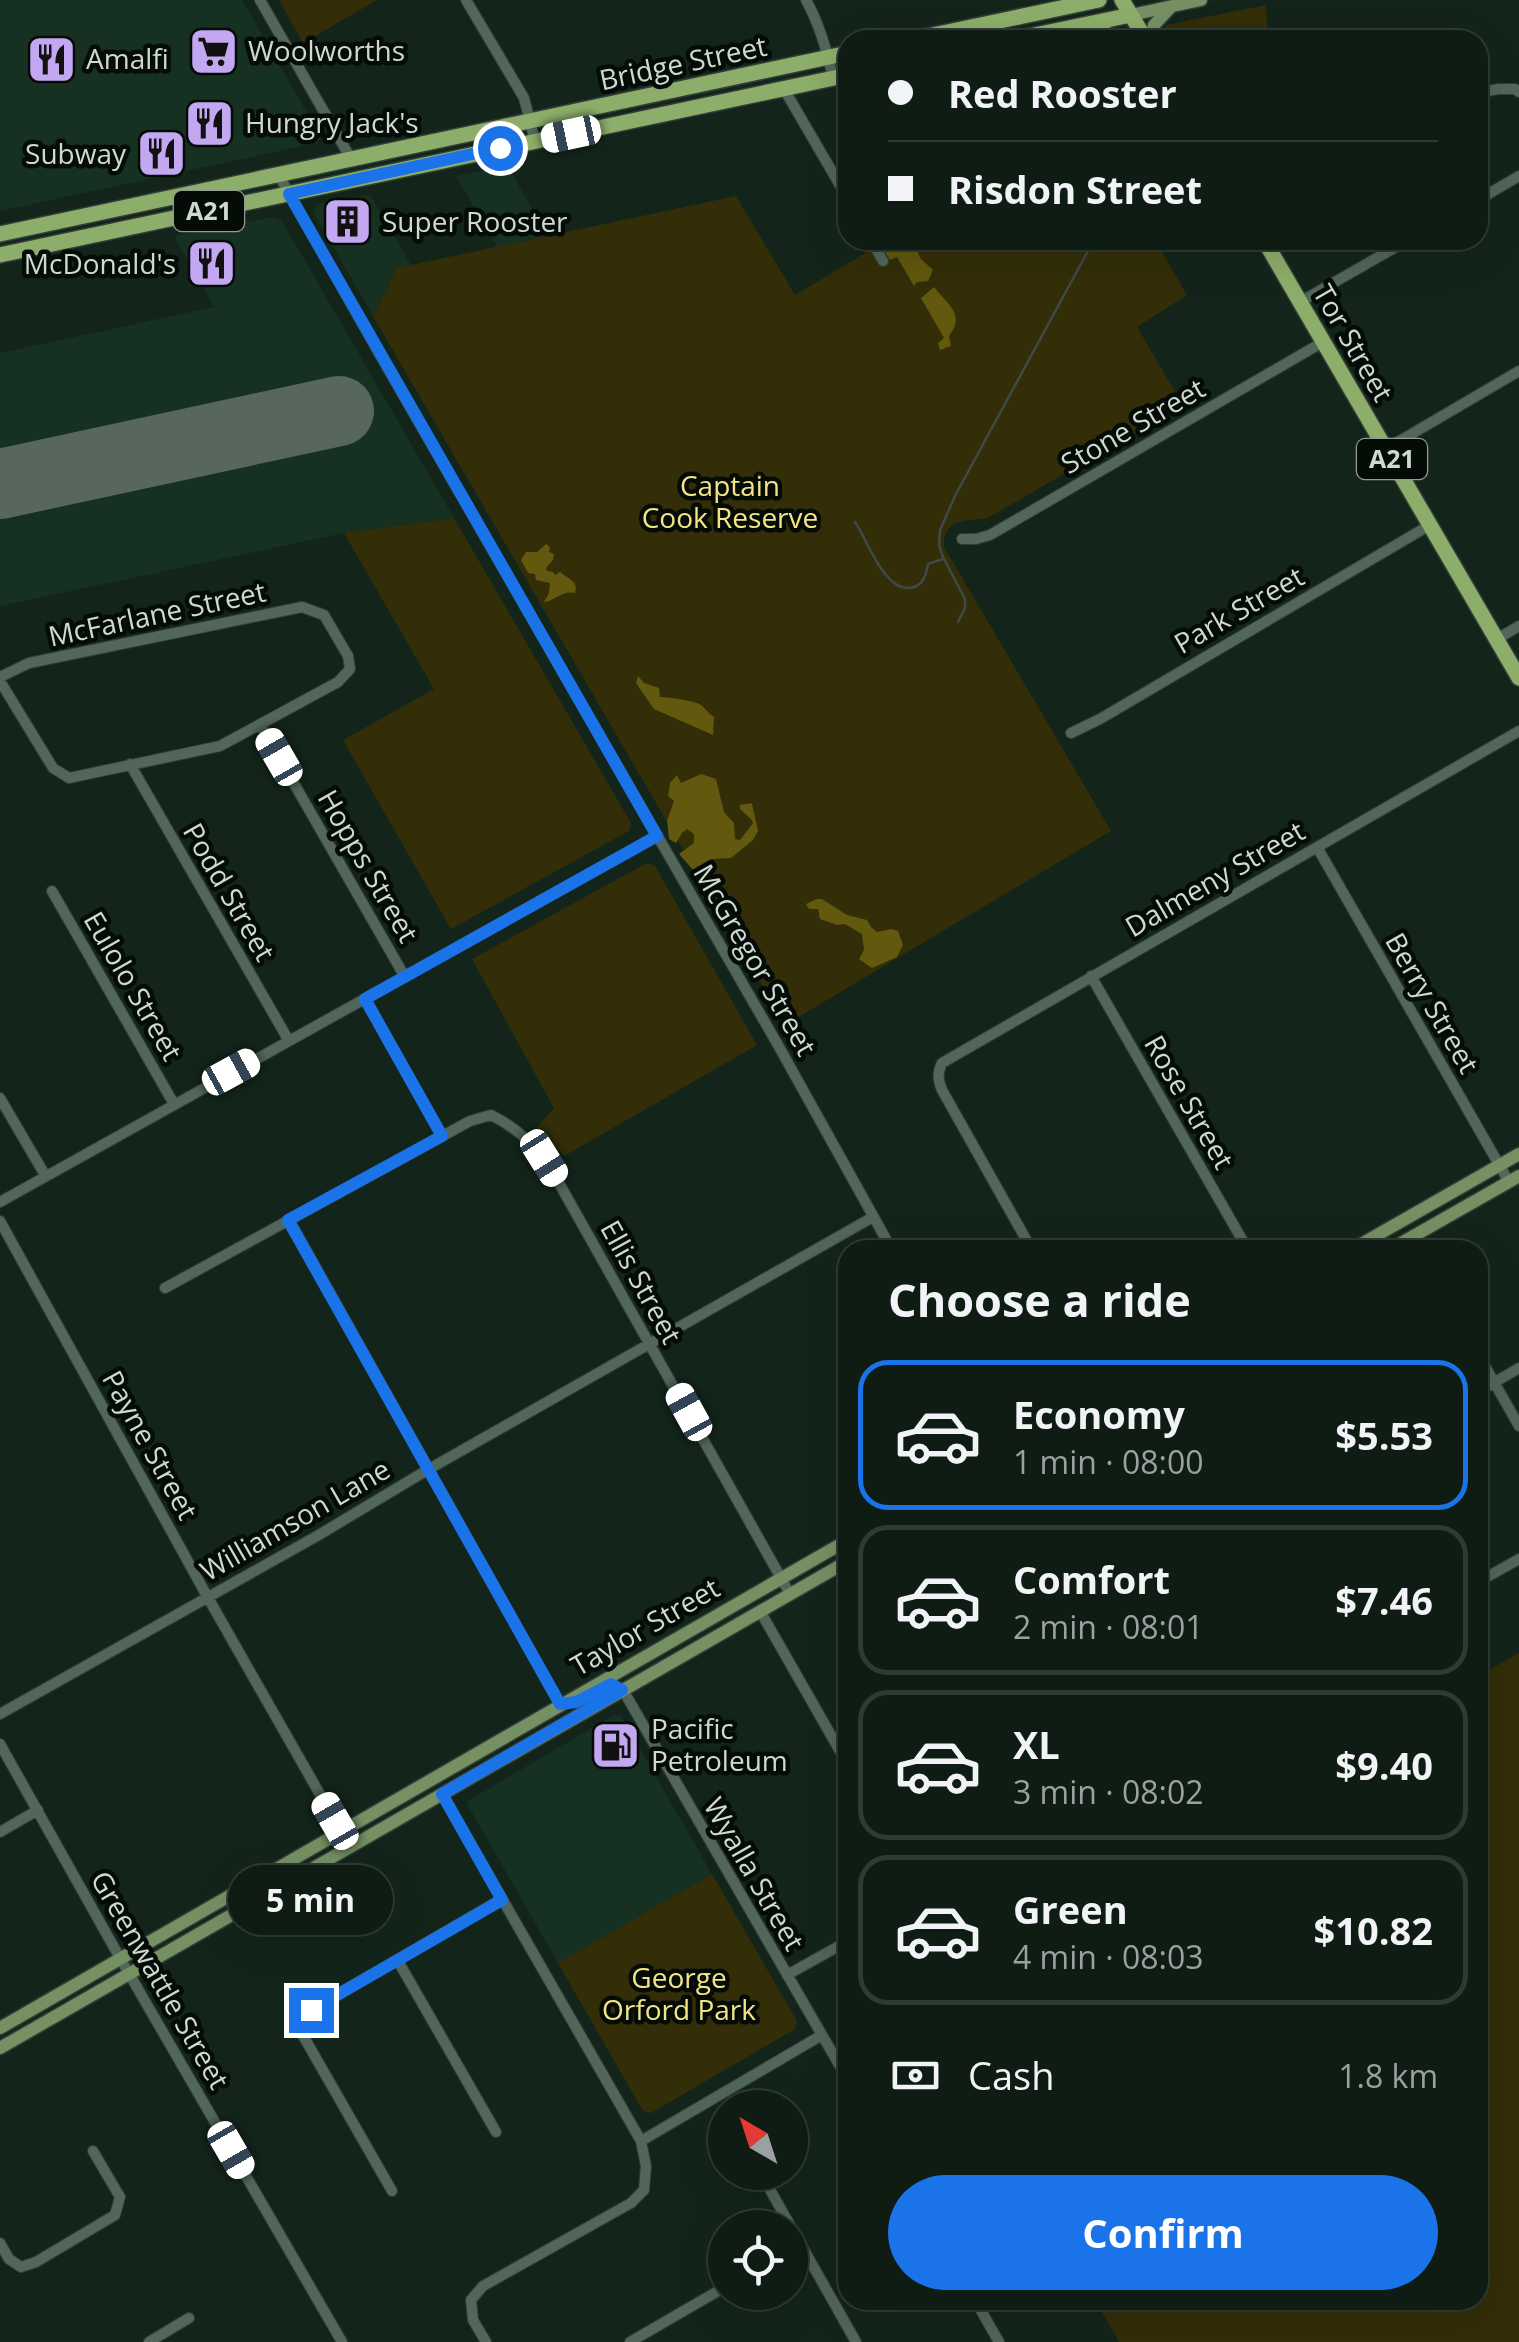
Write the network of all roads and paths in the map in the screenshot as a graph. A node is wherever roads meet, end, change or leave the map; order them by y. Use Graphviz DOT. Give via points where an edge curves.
graph roads {
  1 [pos="260,0"];
  2 [pos="466,0"];
  3 [pos="806,0"];
  4 [pos="1099,0"];
  5 [pos="1201,0"];
  6 [pos="1081,2"];
  7 [pos="1171,6"];
  8 [pos="1126,7"];
  9 [pos="1082,25"];
  10 [pos="954,30"];
  11 [pos="1058,30"];
  12 [pos="1096,30"];
  13 [pos="1141,30"];
  14 [pos="1153,30"];
  15 [pos="838,55"];
  16 [pos="828,57"];
  17 [pos="838,73"];
  18 [pos="838,76"];
  19 [pos="784,88"];
  20 [pos="1488,90"];
  21 [pos="1517,91"];
  22 [pos="531,121"];
  23 [pos="536,141"];
  24 [pos="352,159"];
  25 [pos="278,174"];
  26 [pos="1519,176"];
  27 [pos="838,182"];
  28 [pos="289,194"];
  29 [pos="1488,194"];
  30 [pos="0,234"];
  31 [pos="877,250"];
  32 [pos="1270,250"];
  33 [pos="1391,250"];
  34 [pos="0,255"];
  35 [pos="883,261"];
  36 [pos="1300,302"];
  37 [pos="1324,342"];
  38 [pos="1519,371"];
  39 [pos="1386,448"];
  40 [pos="1430,525"];
  41 [pos="962,540"];
  42 [pos="1519,626"];
  43 [pos="1496,639"];
  44 [pos="1519,678"];
  45 [pos="0,679"];
  46 [pos="261,726"];
  47 [pos="1519,731"];
  48 [pos="1071,733"];
  49 [pos="130,764"];
  50 [pos="657,836"];
  51 [pos="1317,847"];
  52 [pos="52,891"];
  53 [pos="1091,976"];
  54 [pos="405,977"];
  55 [pos="365,999"];
  56 [pos="288,1041"];
  57 [pos="0,1098"];
  58 [pos="174,1104"];
  59 [pos="442,1136"];
  60 [pos="1519,1154"];
  61 [pos="1499,1166"];
  62 [pos="45,1175"];
  63 [pos="1514,1179"];
  64 [pos="0,1202"];
  65 [pos="873,1216"];
  66 [pos="288,1220"];
  67 [pos="0,1221"];
  68 [pos="886,1240"];
  69 [pos="1026,1240"];
  70 [pos="1242,1240"];
  71 [pos="1369,1240"];
  72 [pos="1420,1240"];
  73 [pos="165,1288"];
  74 [pos="650,1344"];
  75 [pos="1519,1368"];
  76 [pos="1488,1372"];
  77 [pos="1494,1382"];
  78 [pos="1488,1386"];
  79 [pos="1519,1426"];
  80 [pos="429,1469"];
  81 [pos="838,1546"];
  82 [pos="1519,1559"];
  83 [pos="838,1567"];
  84 [pos="1488,1576"];
  85 [pos="781,1578"];
  86 [pos="790,1594"];
  87 [pos="207,1596"];
  88 [pos="760,1611"];
  89 [pos="622,1690"];
  90 [pos="560,1704"];
  91 [pos="0,1714"];
  92 [pos="0,1744"];
  93 [pos="838,1748"];
  94 [pos="442,1794"];
  95 [pos="38,1810"];
  96 [pos="341,1831"];
  97 [pos="0,1832"];
  98 [pos="350,1847"];
  99 [pos="502,1900"];
  100 [pos="838,1947"];
  101 [pos="120,1958"];
  102 [pos="398,1961"];
  103 [pos="129,1974"];
  104 [pos="787,1976"];
  105 [pos="0,2028"];
  106 [pos="822,2035"];
  107 [pos="0,2048"];
  108 [pos="838,2063"];
  109 [pos="728,2090"];
  110 [pos="708,2102"];
  111 [pos="496,2132"];
  112 [pos="641,2141"];
  113 [pos="93,2151"];
  114 [pos="392,2191"];
  115 [pos="0,2242"];
  116 [pos="808,2267"];
  117 [pos="708,2297"];
  118 [pos="980,2310"];
  119 [pos="189,2318"];
  120 [pos="148,2342"];
  121 [pos="342,2342"];
  122 [pos="486,2342"];
  123 [pos="630,2342"];
  124 [pos="856,2342"];
  125 [pos="999,2342"];
  1 -- 24 [label="street"];
  2 -- 22 [label="street"];
  3 -- 16 [label="street"];
  4 -- 6 [label="highway"];
  5 -- 7 [label="main road"];
  6 -- 10 [label="highway"];
  7 -- 8 [label="main road"];
  7 -- 14 [label="main road"];
  8 -- 9 [label="highway"];
  8 -- 13 [label="highway"];
  9 -- 11 [label="highway"];
  9 -- 12 [label="highway"];
  15 -- 16 [label="highway, Bridge Street / A21"];
  16 -- 17 [label="street"];
  16 -- 22 [label="highway, Bridge Street / A21"];
  18 -- 19 [label="highway, Bridge Street / A21"];
  19 -- 23 [label="highway, Bridge Street / A21"];
  19 -- 27 [label="street"];
  20 -- 21 [label="street"];
  22 -- 23 [label="street"];
  22 -- 24 [label="highway, Bridge Street / A21"];
  23 -- 28 [label="highway, Bridge Street / A21"];
  24 -- 25 [label="highway, Bridge Street / A21"];
  25 -- 28 [label="street, McGregor Street"];
  25 -- 30 [label="highway, Bridge Street / A21"];
  26 -- 29 [label="street"];
  28 -- 34 [label="highway, Bridge Street / A21"];
  28 -- 50 [label="street, McGregor Street"];
  31 -- 35 [label="street"];
  32 -- 36 [label="highway, Tor Street / A21"];
  33 -- 36 [label="street"];
  36 -- 37 [label="highway, Tor Street / A21"];
  37 -- 39 [label="highway, Tor Street / A21"];
  37 -- 41 [label="street, Stone Street" via="990,535"];
  38 -- 39 [label="street"];
  39 -- 40 [label="highway, Tor Street / A21"];
  40 -- 43 [label="highway, Tor Street / A21"];
  40 -- 48 [label="street, Park Street"];
  42 -- 43 [label="street"];
  43 -- 44 [label="highway, Tor Street / A21"];
  45 -- 46 [label="street, McFarlane Street" via="29,664 302,607 324,615 350,670"];
  45 -- 49 [label="street" via="53,768 69,778"];
  46 -- 49 [label="street" via="220,746"];
  46 -- 54 [label="street, Hopps Street"];
  47 -- 51 [label="street, Dalmeny Street"];
  49 -- 56 [label="street, Podd Street"];
  50 -- 54 [label="street"];
  50 -- 65 [label="street, McGregor Street"];
  51 -- 53 [label="street, Dalmeny Street"];
  51 -- 61 [label="street, Berry Street"];
  52 -- 58 [label="street, Eulolo Street"];
  53 -- 69 [label="street, Dalmeny Street" via="951,1057 938,1071 942,1090"];
  53 -- 70 [label="street, Rose Street"];
  54 -- 55 [label="street"];
  55 -- 56 [label="street"];
  55 -- 59 [label="street"];
  56 -- 58 [label="street"];
  57 -- 62 [label="street"];
  58 -- 62 [label="street"];
  59 -- 66 [label="street"];
  59 -- 74 [label="street, Ellis Street" via="491,1116 512,1125 544,1158"];
  60 -- 61 [label="main road"];
  61 -- 63 [label="street, Berry Street"];
  61 -- 71 [label="main road"];
  62 -- 64 [label="street"];
  63 -- 72 [label="main road"];
  65 -- 68 [label="street, McGregor Street"];
  65 -- 74 [label="street, Williamson Lane"];
  66 -- 73 [label="street"];
  66 -- 80 [label="street"];
  67 -- 87 [label="street, Payne Street"];
  74 -- 80 [label="street, Williamson Lane"];
  74 -- 85 [label="street, Ellis Street"];
  75 -- 77 [label="street"];
  76 -- 77 [label="street"];
  77 -- 78 [label="street"];
  77 -- 79 [label="street"];
  80 -- 87 [label="street, Williamson Lane"];
  80 -- 90 [label="street"];
  81 -- 85 [label="main road, Taylor Street"];
  82 -- 84 [label="street"];
  83 -- 86 [label="main road, Taylor Street"];
  85 -- 86 [label="street, Ellis Street"];
  85 -- 90 [label="main road, Taylor Street"];
  86 -- 88 [label="main road, Taylor Street"];
  87 -- 91 [label="street, Williamson Lane"];
  87 -- 96 [label="street, Payne Street"];
  88 -- 89 [label="main road, Taylor Street"];
  88 -- 93 [label="street"];
  89 -- 90 [label="main road" via="611,1684"];
  89 -- 94 [label="main road, Taylor Street"];
  89 -- 104 [label="street, Wyalla Street"];
  90 -- 96 [label="main road, Taylor Street"];
  92 -- 95 [label="street, Greenwattle Street"];
  94 -- 98 [label="main road, Taylor Street"];
  94 -- 99 [label="street"];
  95 -- 97 [label="street"];
  95 -- 101 [label="street, Greenwattle Street"];
  96 -- 98 [label="street, Payne Street"];
  96 -- 101 [label="main road, Taylor Street"];
  98 -- 103 [label="main road, Taylor Street"];
  99 -- 102 [label="street"];
  99 -- 112 [label="street"];
  100 -- 104 [label="street"];
  101 -- 103 [label="street, Greenwattle Street"];
  101 -- 105 [label="main road, Taylor Street"];
  102 -- 111 [label="street"];
  102 -- 114 [label="street" via="300,2020"];
  103 -- 107 [label="main road, Taylor Street"];
  103 -- 121 [label="street, Greenwattle Street"];
  104 -- 106 [label="street, Wyalla Street"];
  106 -- 108 [label="street, Wyalla Street"];
  106 -- 109 [label="street"];
  110 -- 112 [label="street"];
  112 -- 122 [label="street" via="644,2190 631,2203 483,2286 471,2300"];
  113 -- 115 [label="street" via="120,2197 115,2215 20,2267"];
  116 -- 124 [label="street"];
  117 -- 123 [label="street"];
  118 -- 125 [label="street"];
  119 -- 120 [label="street"];
}
